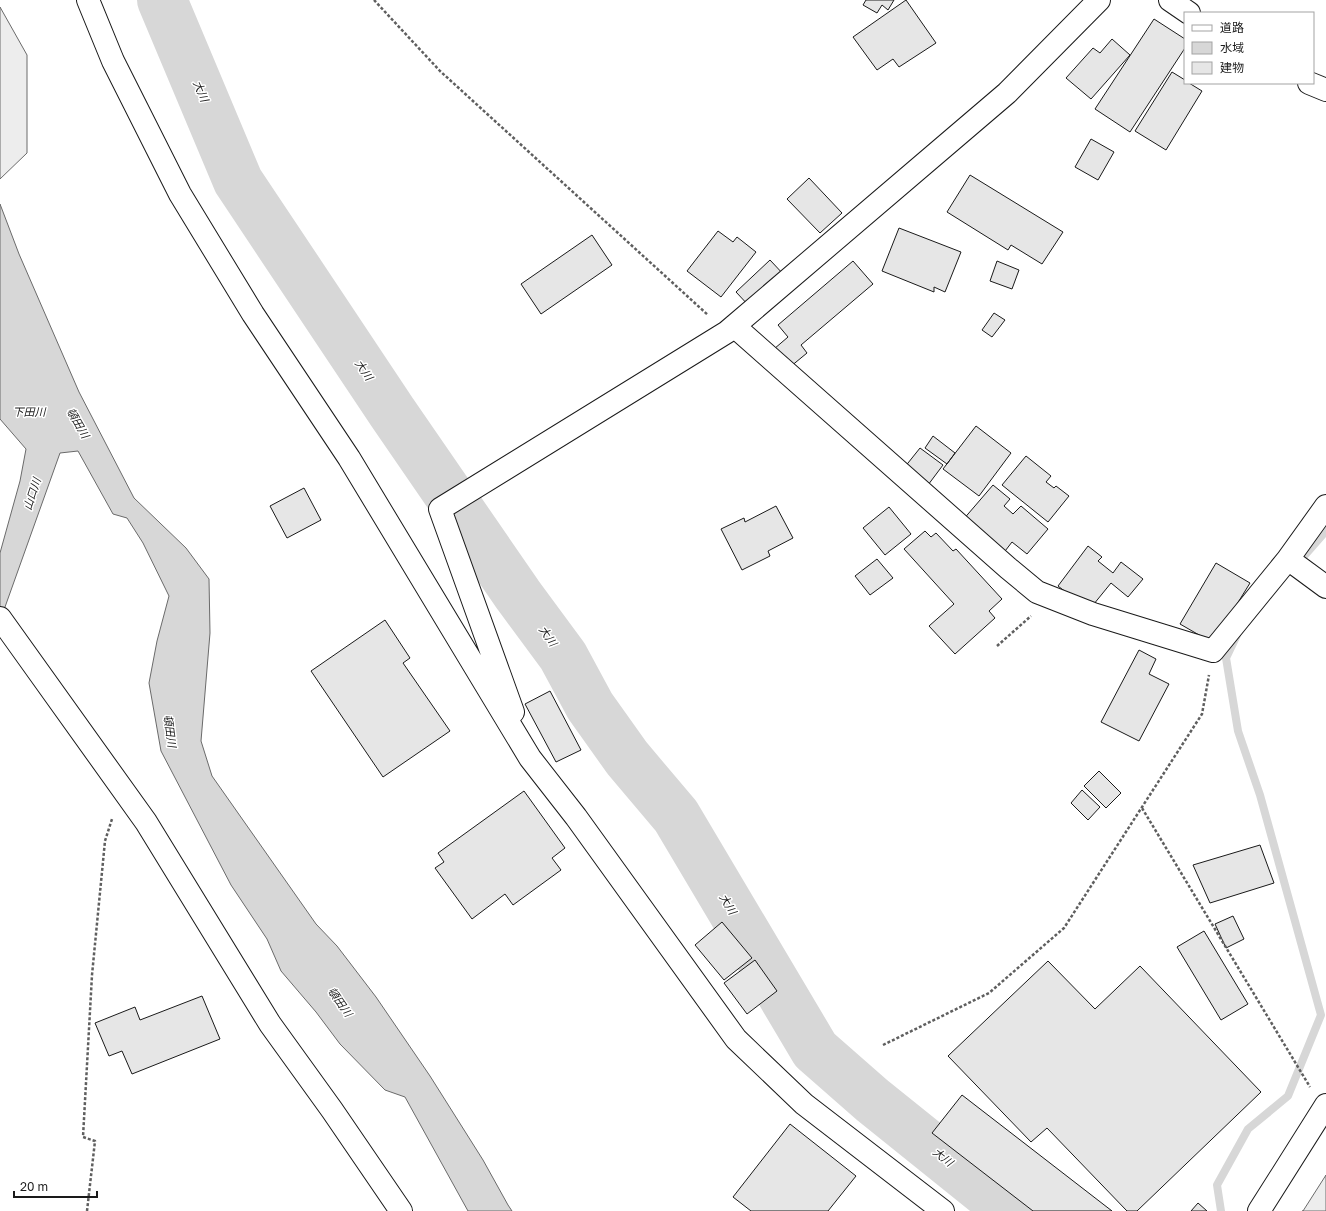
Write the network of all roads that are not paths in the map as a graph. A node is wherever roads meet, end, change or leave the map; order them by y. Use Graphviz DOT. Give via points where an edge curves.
graph roads {
  1 [pos="88,0"];
  2 [pos="1099,0"];
  3 [pos="1170,0"];
  4 [pos="1188,12"];
  5 [pos="1311,84"];
  6 [pos="1326,90"];
  7 [pos="730,329"];
  8 [pos="1326,506"];
  9 [pos="1288,559"];
  10 [pos="1326,587"];
  11 [pos="0,618"];
  12 [pos="530,758"];
  13 [pos="1325,1107"];
  14 [pos="401,1211"];
  15 [pos="943,1211"];
  16 [pos="1260,1211"];
  1 -- 12 [label="street" via="113,61 180,194 253,314 349,458"];
  2 -- 7 [label="street" via="1006,93"];
  3 -- 4 [label="street"];
  5 -- 6 [label="street"];
  7 -- 9 [label="street" via="1037,592 1093,614 1213,651"];
  7 -- 12 [label="street" via="440,509"];
  8 -- 9 [label="street"];
  9 -- 10 [label="street"];
  11 -- 14 [label="street" via="146,822 270,1024"];
  12 -- 15 [label="street" via="576,817 736,1039 804,1104"];
  13 -- 16 [label="street"];
}
